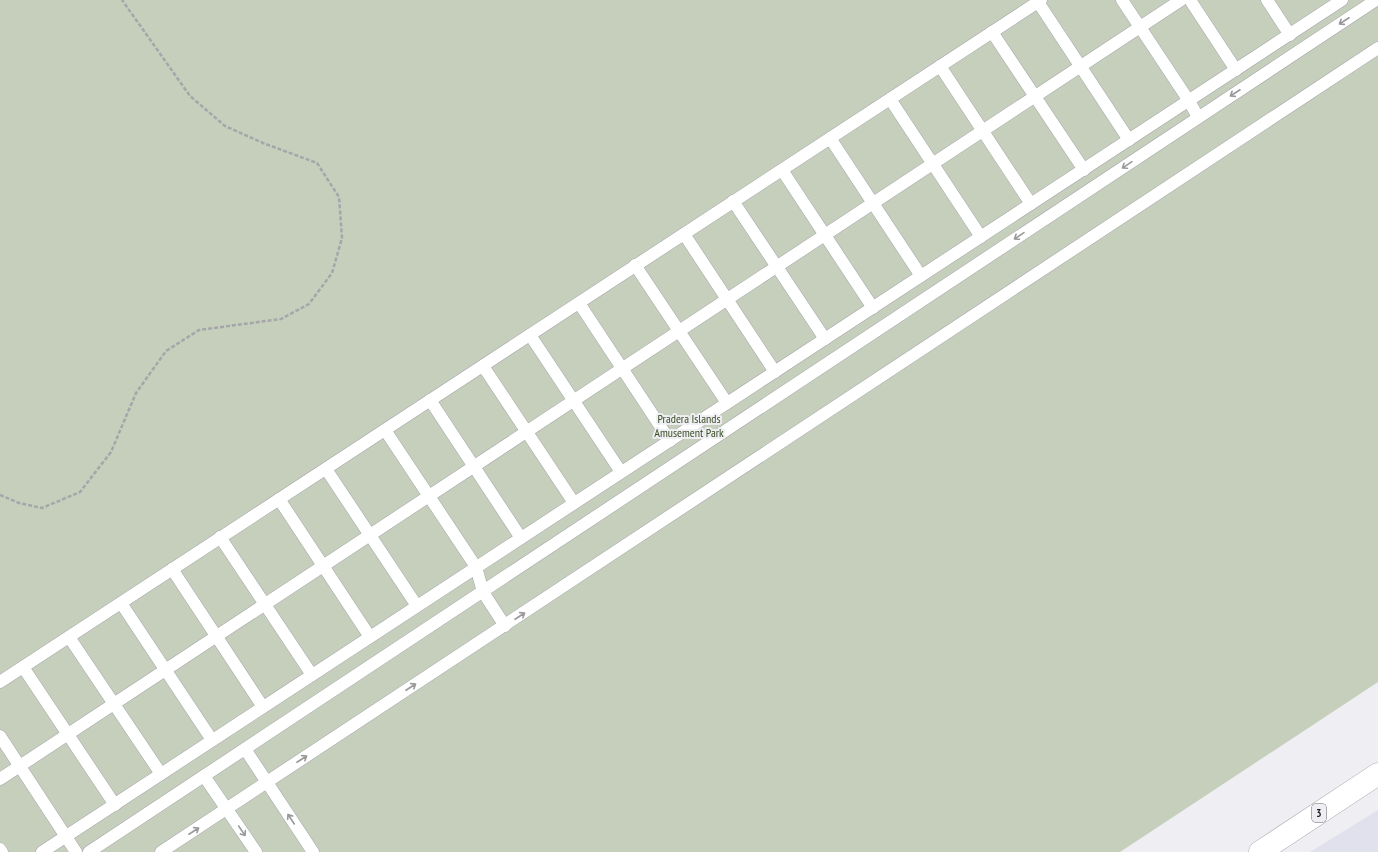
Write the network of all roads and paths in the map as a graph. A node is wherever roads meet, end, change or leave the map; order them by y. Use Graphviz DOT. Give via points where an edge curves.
graph roads {
  1 [pos="122,0"];
  2 [pos="1122,0"];
  3 [pos="1180,0"];
  4 [pos="1190,0"];
  5 [pos="1267,0"];
  6 [pos="1376,0"];
  7 [pos="1039,1"];
  8 [pos="1336,2"];
  9 [pos="1140,27"];
  10 [pos="992,32"];
  11 [pos="1290,35"];
  12 [pos="1378,48"];
  13 [pos="940,66"];
  14 [pos="1080,66"];
  15 [pos="1236,70"];
  16 [pos="1035,96"];
  17 [pos="890,99"];
  18 [pos="1189,101"];
  19 [pos="1198,117"];
  20 [pos="983,130"];
  21 [pos="830,138"];
  22 [pos="1129,140"];
  23 [pos="933,164"];
  24 [pos="782,170"];
  25 [pos="1084,170"];
  26 [pos="733,201"];
  27 [pos="873,203"];
  28 [pos="1031,204"];
  29 [pos="684,234"];
  30 [pos="825,235"];
  31 [pos="981,237"];
  32 [pos="635,265"];
  33 [pos="777,267"];
  34 [pos="921,276"];
  35 [pos="727,300"];
  36 [pos="579,303"];
  37 [pos="873,308"];
  38 [pos="679,331"];
  39 [pos="530,335"];
  40 [pos="825,339"];
  41 [pos="483,366"];
  42 [pos="622,369"];
  43 [pos="775,372"];
  44 [pos="430,400"];
  45 [pos="574,401"];
  46 [pos="727,403"];
  47 [pos="385,430"];
  48 [pos="527,432"];
  49 [pos="670,441"];
  50 [pos="474,467"];
  51 [pos="326,469"];
  52 [pos="621,472"];
  53 [pos="0,495"];
  54 [pos="429,496"];
  55 [pos="279,499"];
  56 [pos="574,503"];
  57 [pos="370,535"];
  58 [pos="220,537"];
  59 [pos="521,538"];
  60 [pos="323,566"];
  61 [pos="476,567"];
  62 [pos="172,569"];
  63 [pos="483,592"];
  64 [pos="121,603"];
  65 [pos="265,605"];
  66 [pos="417,606"];
  67 [pos="505,626"];
  68 [pos="70,637"];
  69 [pos="217,637"];
  70 [pos="370,637"];
  71 [pos="23,667"];
  72 [pos="166,670"];
  73 [pos="312,675"];
  74 [pos="0,682"];
  75 [pos="114,704"];
  76 [pos="264,707"];
  77 [pos="68,735"];
  78 [pos="0,736"];
  79 [pos="212,740"];
  80 [pos="245,749"];
  81 [pos="20,766"];
  82 [pos="161,774"];
  83 [pos="1378,774"];
  84 [pos="204,776"];
  85 [pos="0,779"];
  86 [pos="267,782"];
  87 [pos="115,805"];
  88 [pos="227,809"];
  89 [pos="66,836"];
  90 [pos="0,849"];
  91 [pos="2,852"];
  92 [pos="42,852"];
  93 [pos="76,852"];
  94 [pos="89,852"];
  95 [pos="161,852"];
  96 [pos="256,852"];
  97 [pos="313,852"];
  98 [pos="1260,852"];
  1 -- 53 [label="path" via="190,96 225,126 317,163 339,196 342,238 332,273 309,304 281,319 199,330 166,351 136,393 111,452 80,492 42,508 19,503"];
  2 -- 9 [label="lane"];
  3 -- 9 [label="lane"];
  4 -- 15 [label="lane"];
  5 -- 11 [label="lane"];
  6 -- 19 [label="lane, one-way"];
  7 -- 10 [label="lane"];
  7 -- 14 [label="lane"];
  8 -- 11 [label="lane"];
  9 -- 14 [label="lane"];
  9 -- 18 [label="lane"];
  10 -- 13 [label="lane"];
  10 -- 16 [label="lane"];
  11 -- 15 [label="lane"];
  67 -- 12 [label="lane, one-way"];
  13 -- 17 [label="lane"];
  13 -- 20 [label="lane"];
  14 -- 16 [label="lane"];
  14 -- 22 [label="lane"];
  15 -- 18 [label="lane"];
  16 -- 20 [label="lane"];
  16 -- 25 [label="lane"];
  17 -- 21 [label="lane"];
  17 -- 23 [label="lane"];
  18 -- 19 [label="lane"];
  18 -- 22 [label="lane"];
  19 -- 63 [label="lane, one-way"];
  20 -- 23 [label="lane"];
  20 -- 28 [label="lane"];
  21 -- 24 [label="lane"];
  21 -- 27 [label="lane"];
  22 -- 25 [label="lane"];
  23 -- 27 [label="lane"];
  23 -- 31 [label="lane"];
  24 -- 26 [label="lane"];
  24 -- 30 [label="lane"];
  25 -- 28 [label="lane"];
  26 -- 29 [label="lane"];
  26 -- 33 [label="lane"];
  27 -- 30 [label="lane"];
  27 -- 34 [label="lane"];
  28 -- 31 [label="lane"];
  29 -- 32 [label="lane"];
  29 -- 35 [label="lane"];
  30 -- 33 [label="lane"];
  30 -- 37 [label="lane"];
  31 -- 34 [label="lane"];
  32 -- 36 [label="lane"];
  32 -- 38 [label="lane"];
  33 -- 35 [label="lane"];
  33 -- 40 [label="lane"];
  34 -- 37 [label="lane"];
  35 -- 38 [label="lane"];
  35 -- 43 [label="lane"];
  36 -- 39 [label="lane"];
  36 -- 42 [label="lane"];
  37 -- 40 [label="lane"];
  38 -- 42 [label="lane"];
  38 -- 46 [label="lane"];
  39 -- 41 [label="lane"];
  39 -- 45 [label="lane"];
  40 -- 43 [label="lane"];
  41 -- 44 [label="lane"];
  41 -- 48 [label="lane"];
  42 -- 45 [label="lane"];
  42 -- 49 [label="lane"];
  43 -- 46 [label="lane"];
  44 -- 47 [label="lane"];
  44 -- 50 [label="lane"];
  45 -- 48 [label="lane"];
  45 -- 52 [label="lane"];
  46 -- 49 [label="lane"];
  47 -- 51 [label="lane"];
  47 -- 54 [label="lane"];
  48 -- 50 [label="lane"];
  48 -- 56 [label="lane"];
  49 -- 52 [label="lane"];
  50 -- 54 [label="lane"];
  50 -- 59 [label="lane"];
  51 -- 55 [label="lane"];
  51 -- 57 [label="lane"];
  52 -- 56 [label="lane"];
  54 -- 57 [label="lane"];
  54 -- 61 [label="lane"];
  55 -- 58 [label="lane"];
  55 -- 60 [label="lane"];
  56 -- 59 [label="lane"];
  57 -- 60 [label="lane"];
  57 -- 66 [label="lane"];
  58 -- 62 [label="lane"];
  58 -- 65 [label="lane"];
  59 -- 61 [label="lane"];
  60 -- 65 [label="lane"];
  60 -- 70 [label="lane"];
  61 -- 63 [label="lane"];
  61 -- 66 [label="lane"];
  62 -- 64 [label="lane"];
  62 -- 69 [label="lane"];
  63 -- 67 [label="lane"];
  63 -- 80 [label="lane"];
  64 -- 68 [label="lane"];
  64 -- 72 [label="lane"];
  65 -- 69 [label="lane"];
  65 -- 73 [label="lane"];
  66 -- 70 [label="lane"];
  86 -- 67 [label="lane, one-way"];
  68 -- 71 [label="lane"];
  68 -- 75 [label="lane"];
  69 -- 72 [label="lane"];
  69 -- 76 [label="lane"];
  70 -- 73 [label="lane"];
  71 -- 74 [label="lane"];
  71 -- 77 [label="lane"];
  72 -- 75 [label="lane"];
  72 -- 79 [label="lane"];
  73 -- 76 [label="lane"];
  75 -- 77 [label="lane"];
  75 -- 82 [label="lane"];
  76 -- 79 [label="lane"];
  77 -- 81 [label="lane"];
  77 -- 87 [label="lane"];
  78 -- 81 [label="lane"];
  79 -- 82 [label="lane"];
  80 -- 84 [label="lane"];
  80 -- 86 [label="lane"];
  81 -- 85 [label="lane"];
  81 -- 89 [label="lane"];
  82 -- 87 [label="lane"];
  83 -- 98 [label="highway, 3"];
  84 -- 88 [label="lane"];
  84 -- 94 [label="lane"];
  86 -- 88 [label="lane"];
  97 -- 86 [label="lane, one-way"];
  87 -- 89 [label="lane"];
  95 -- 88 [label="lane, one-way"];
  88 -- 96 [label="lane, one-way"];
  89 -- 92 [label="lane"];
  89 -- 93 [label="lane"];
  90 -- 91 [label="lane"];
}
